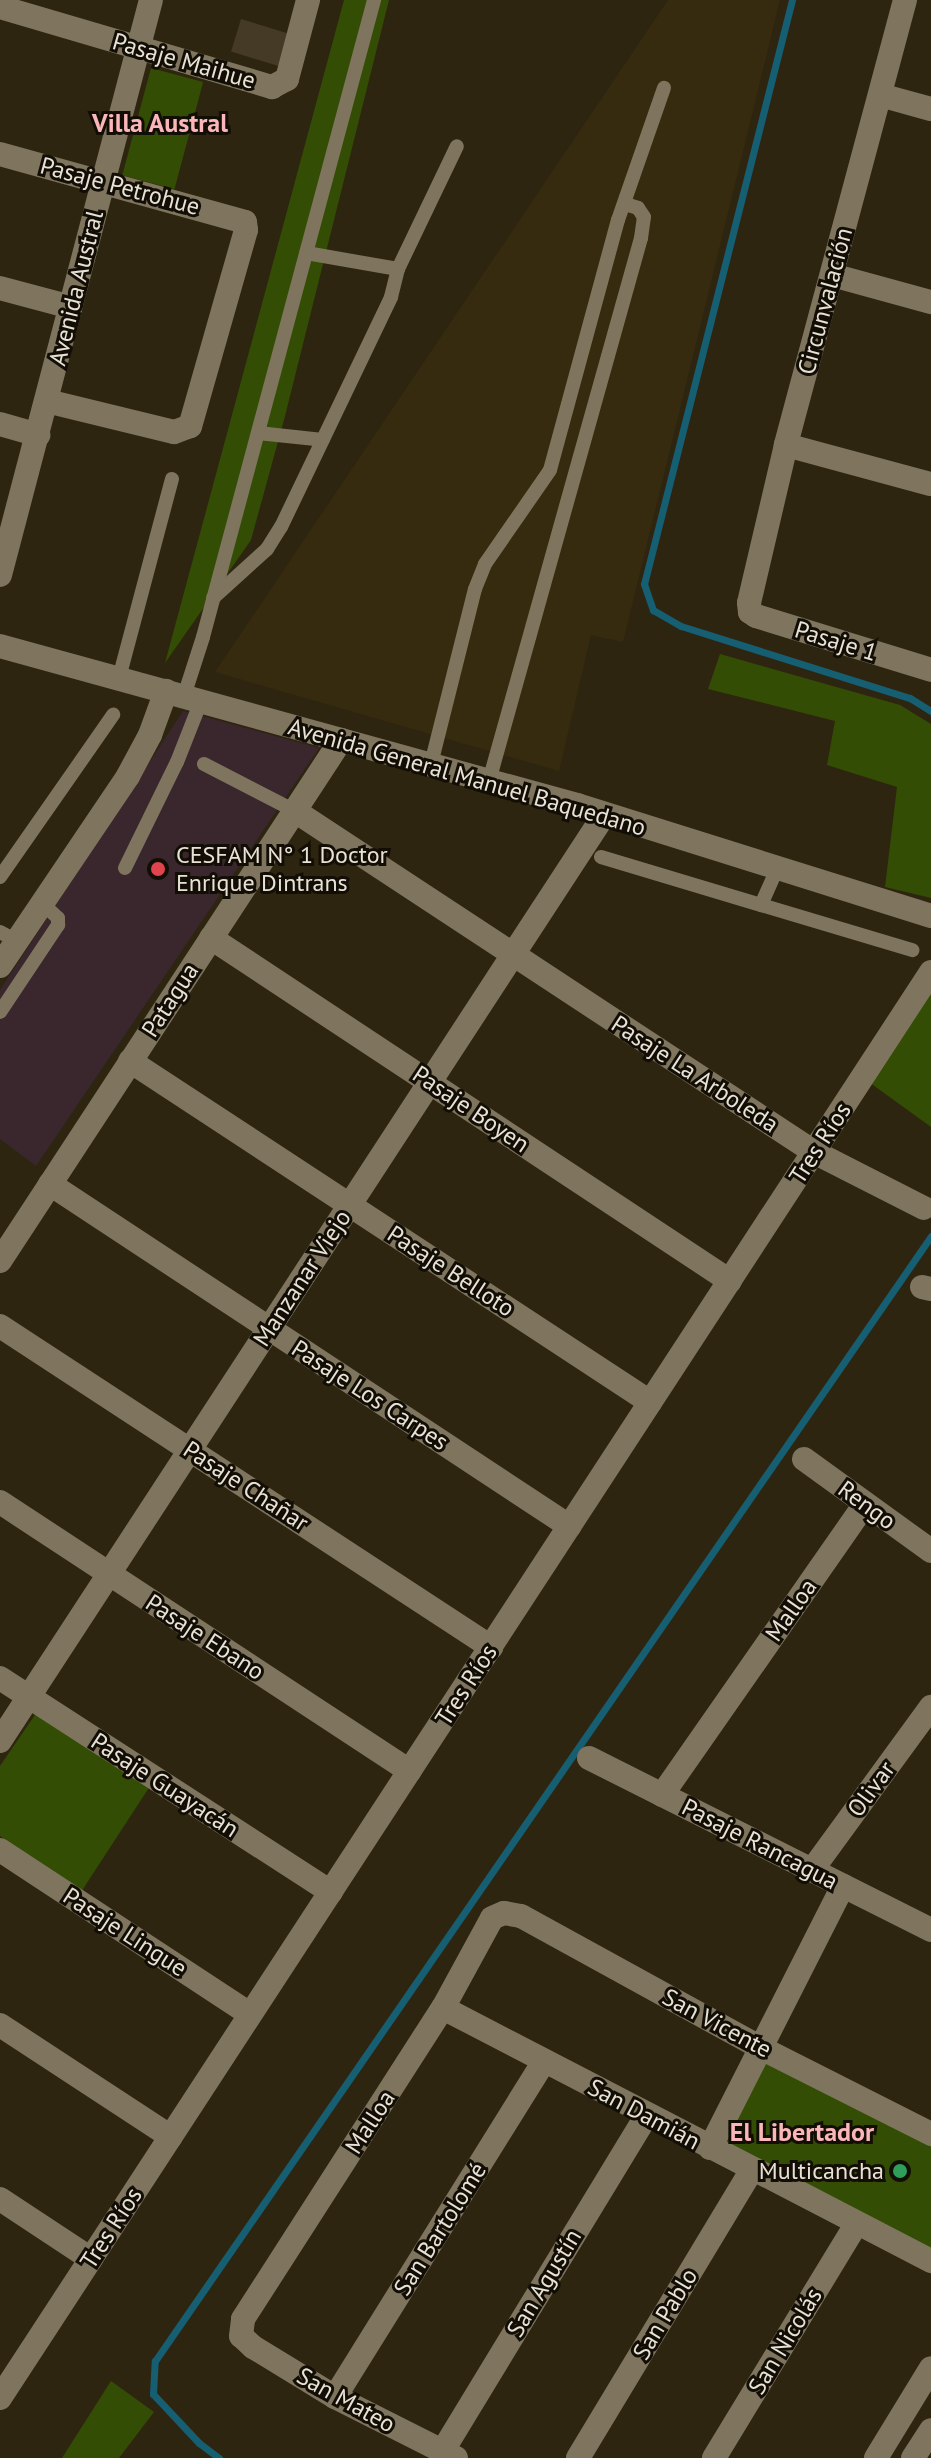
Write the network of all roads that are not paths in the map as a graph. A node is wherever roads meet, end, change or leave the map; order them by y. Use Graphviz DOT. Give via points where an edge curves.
graph roads {
  1 [pos="151,0"];
  2 [pos="308,0"];
  3 [pos="374,0"];
  4 [pos="905,0"];
  5 [pos="0,7"];
  6 [pos="138,49"];
  7 [pos="664,88"];
  8 [pos="880,95"];
  9 [pos="931,109"];
  10 [pos="457,146"];
  11 [pos="0,154"];
  12 [pos="104,182"];
  13 [pos="626,204"];
  14 [pos="306,253"];
  15 [pos="398,269"];
  16 [pos="832,275"];
  17 [pos="0,288"];
  18 [pos="931,302"];
  19 [pos="71,307"];
  20 [pos="47,401"];
  21 [pos="0,424"];
  22 [pos="258,433"];
  23 [pos="38,435"];
  24 [pos="323,440"];
  25 [pos="786,445"];
  26 [pos="172,479"];
  27 [pos="931,484"];
  28 [pos="0,575"];
  29 [pos="213,598"];
  30 [pos="749,603"];
  31 [pos="0,646"];
  32 [pos="931,670"];
  33 [pos="119,678"];
  34 [pos="183,696"];
  35 [pos="113,715"];
  36 [pos="341,740"];
  37 [pos="204,764"];
  38 [pos="431,764"];
  39 [pos="489,781"];
  40 [pos="295,811"];
  41 [pos="604,815"];
  42 [pos="601,857"];
  43 [pos="125,868"];
  44 [pos="777,869"];
  45 [pos="0,877"];
  46 [pos="42,903"];
  47 [pos="761,905"];
  48 [pos="931,916"];
  49 [pos="8,936"];
  50 [pos="211,938"];
  51 [pos="912,950"];
  52 [pos="513,955"];
  53 [pos="0,966"];
  54 [pos="931,972"];
  55 [pos="0,1012"];
  56 [pos="130,1061"];
  57 [pos="430,1082"];
  58 [pos="814,1152"];
  59 [pos="50,1184"];
  60 [pos="349,1205"];
  61 [pos="924,1208"];
  62 [pos="0,1261"];
  63 [pos="730,1281"];
  64 [pos="0,1326"];
  65 [pos="269,1328"];
  66 [pos="650,1402"];
  67 [pos="190,1450"];
  68 [pos="804,1459"];
  69 [pos="0,1502"];
  70 [pos="865,1504"];
  71 [pos="569,1526"];
  72 [pos="931,1551"];
  73 [pos="109,1574"];
  74 [pos="491,1647"];
  75 [pos="0,1678"];
  76 [pos="29,1696"];
  77 [pos="931,1707"];
  78 [pos="0,1741"];
  79 [pos="589,1758"];
  80 [pos="410,1771"];
  81 [pos="662,1795"];
  82 [pos="0,1850"];
  83 [pos="812,1870"];
  84 [pos="843,1886"];
  85 [pos="331,1892"];
  86 [pos="504,1913"];
  87 [pos="931,1930"];
  88 [pos="443,2008"];
  89 [pos="250,2014"];
  90 [pos="0,2025"];
  91 [pos="761,2048"];
  92 [pos="544,2061"];
  93 [pos="647,2115"];
  94 [pos="931,2134"];
  95 [pos="171,2137"];
  96 [pos="710,2148"];
  97 [pos="752,2170"];
  98 [pos="0,2199"];
  99 [pos="856,2224"];
  100 [pos="91,2259"];
  101 [pos="931,2261"];
  102 [pos="241,2336"];
  103 [pos="931,2368"];
  104 [pos="4,2385"];
  105 [pos="335,2397"];
  106 [pos="931,2430"];
  107 [pos="449,2455"];
  108 [pos="578,2458"];
  109 [pos="714,2458"];
  110 [pos="876,2458"];
  111 [pos="913,2458"];
  1 -- 6 [label="street, Avenida Austral"];
  2 -- 6 [label="street, Pasaje Maihue" via="281,85 272,87"];
  3 -- 14 [label="lane"];
  4 -- 8 [label="street, Circunvalación"];
  5 -- 6 [label="street, Pasaje Maihue"];
  6 -- 12 [label="street, Avenida Austral"];
  7 -- 13 [label="lane"];
  8 -- 9 [label="street"];
  8 -- 16 [label="street, Circunvalación"];
  10 -- 15 [label="lane"];
  11 -- 12 [label="street, Pasaje Petrohue"];
  12 -- 19 [label="street, Avenida Austral"];
  12 -- 20 [label="street, Pasaje Petrohue" via="239,218 246,230 190,426 174,432"];
  13 -- 38 [label="lane" via="550,470 485,564 475,589"];
  13 -- 39 [label="lane" via="644,217 641,238"];
  14 -- 15 [label="lane"];
  14 -- 22 [label="lane"];
  15 -- 24 [label="lane" via="391,297"];
  16 -- 18 [label="street"];
  16 -- 25 [label="street, Circunvalación"];
  17 -- 19 [label="street"];
  19 -- 20 [label="street, Avenida Austral"];
  20 -- 23 [label="street, Avenida Austral"];
  21 -- 23 [label="street"];
  22 -- 24 [label="lane"];
  22 -- 29 [label="lane"];
  23 -- 28 [label="street, Avenida Austral"];
  24 -- 29 [label="lane" via="267,549"];
  25 -- 27 [label="street"];
  25 -- 30 [label="street, Circunvalación"];
  26 -- 33 [label="lane"];
  29 -- 34 [label="lane"];
  30 -- 32 [label="street, Pasaje 1" via="756,616"];
  31 -- 33 [label="street, Avenida General Manuel Baquedano"];
  33 -- 34 [label="street, Avenida General Manuel Baquedano"];
  34 -- 36 [label="street, Avenida General Manuel Baquedano"];
  34 -- 43 [label="lane" via="177,762"];
  34 -- 46 [label="street"];
  35 -- 45 [label="lane"];
  36 -- 38 [label="street, Avenida General Manuel Baquedano"];
  36 -- 40 [label="street, Patagua"];
  37 -- 40 [label="lane"];
  38 -- 39 [label="street, Avenida General Manuel Baquedano"];
  39 -- 41 [label="street, Avenida General Manuel Baquedano"];
  40 -- 50 [label="street, Patagua"];
  40 -- 52 [label="street, Pasaje La Arboleda"];
  41 -- 44 [label="street, Avenida General Manuel Baquedano"];
  41 -- 52 [label="street, Manzanar Viejo"];
  42 -- 47 [label="lane"];
  44 -- 47 [label="lane"];
  44 -- 48 [label="street, Avenida General Manuel Baquedano"];
  46 -- 49 [label="street"];
  46 -- 55 [label="lane" via="58,918 58,925"];
  47 -- 51 [label="lane"];
  49 -- 53 [label="street"];
  50 -- 56 [label="street, Patagua"];
  50 -- 57 [label="street, Pasaje Boyen"];
  52 -- 57 [label="street, Manzanar Viejo"];
  52 -- 58 [label="street, Pasaje La Arboleda"];
  54 -- 58 [label="street, Tres Ríos"];
  56 -- 59 [label="street, Patagua"];
  56 -- 60 [label="street, Pasaje Belloto"];
  57 -- 60 [label="street, Manzanar Viejo"];
  57 -- 63 [label="street, Pasaje Boyen"];
  58 -- 61 [label="street, Pasaje La Arboleda"];
  58 -- 63 [label="street, Tres Ríos"];
  59 -- 62 [label="street, Patagua"];
  59 -- 65 [label="street, Pasaje Los Carpes"];
  60 -- 65 [label="street, Manzanar Viejo"];
  60 -- 66 [label="street, Pasaje Belloto"];
  63 -- 66 [label="street, Tres Ríos"];
  64 -- 67 [label="street, Pasaje Chañar"];
  65 -- 67 [label="street, Manzanar Viejo"];
  65 -- 71 [label="street, Pasaje Los Carpes"];
  66 -- 71 [label="street, Tres Ríos"];
  67 -- 73 [label="street, Manzanar Viejo"];
  67 -- 74 [label="street, Pasaje Chañar"];
  68 -- 70 [label="street, Rengo"];
  69 -- 73 [label="street, Pasaje Ebano"];
  70 -- 72 [label="street, Rengo"];
  70 -- 81 [label="street, Malloa"];
  71 -- 74 [label="street, Tres Ríos"];
  73 -- 76 [label="street, Manzanar Viejo"];
  73 -- 80 [label="street, Pasaje Ebano"];
  74 -- 80 [label="street, Tres Ríos"];
  75 -- 76 [label="street, Pasaje Guayacán"];
  76 -- 78 [label="street, Manzanar Viejo"];
  76 -- 85 [label="street, Pasaje Guayacán"];
  77 -- 83 [label="street, Olivar"];
  79 -- 81 [label="street, Pasaje Rancagua"];
  80 -- 85 [label="street, Tres Ríos"];
  81 -- 83 [label="street, Pasaje Rancagua"];
  82 -- 89 [label="street, Pasaje Lingue"];
  83 -- 84 [label="street, Pasaje Rancagua"];
  84 -- 87 [label="street, Pasaje Rancagua"];
  84 -- 91 [label="street"];
  85 -- 89 [label="street, Tres Ríos"];
  86 -- 88 [label="street, Malloa" via="492,1918"];
  86 -- 91 [label="street, San Vicente" via="521,1916"];
  88 -- 92 [label="street, San Damián"];
  88 -- 102 [label="street, Malloa" via="243,2319"];
  89 -- 95 [label="street, Tres Ríos"];
  90 -- 95 [label="street"];
  91 -- 94 [label="street, San Vicente"];
  91 -- 96 [label="street"];
  92 -- 93 [label="street, San Damián"];
  92 -- 105 [label="street, San Bartolomé"];
  93 -- 96 [label="street, San Damián"];
  93 -- 107 [label="street, San Agustín"];
  95 -- 100 [label="street, Tres Ríos"];
  96 -- 97 [label="street, San Damián"];
  97 -- 99 [label="street, San Damián"];
  97 -- 108 [label="street, San Pablo"];
  98 -- 100 [label="street"];
  99 -- 101 [label="street, San Damián"];
  99 -- 109 [label="street, San Nicolás"];
  100 -- 104 [label="street, Tres Ríos"];
  102 -- 105 [label="street, San Mateo"];
  103 -- 110 [label="street"];
  105 -- 107 [label="street, San Mateo"];
  106 -- 111 [label="street"];
}
